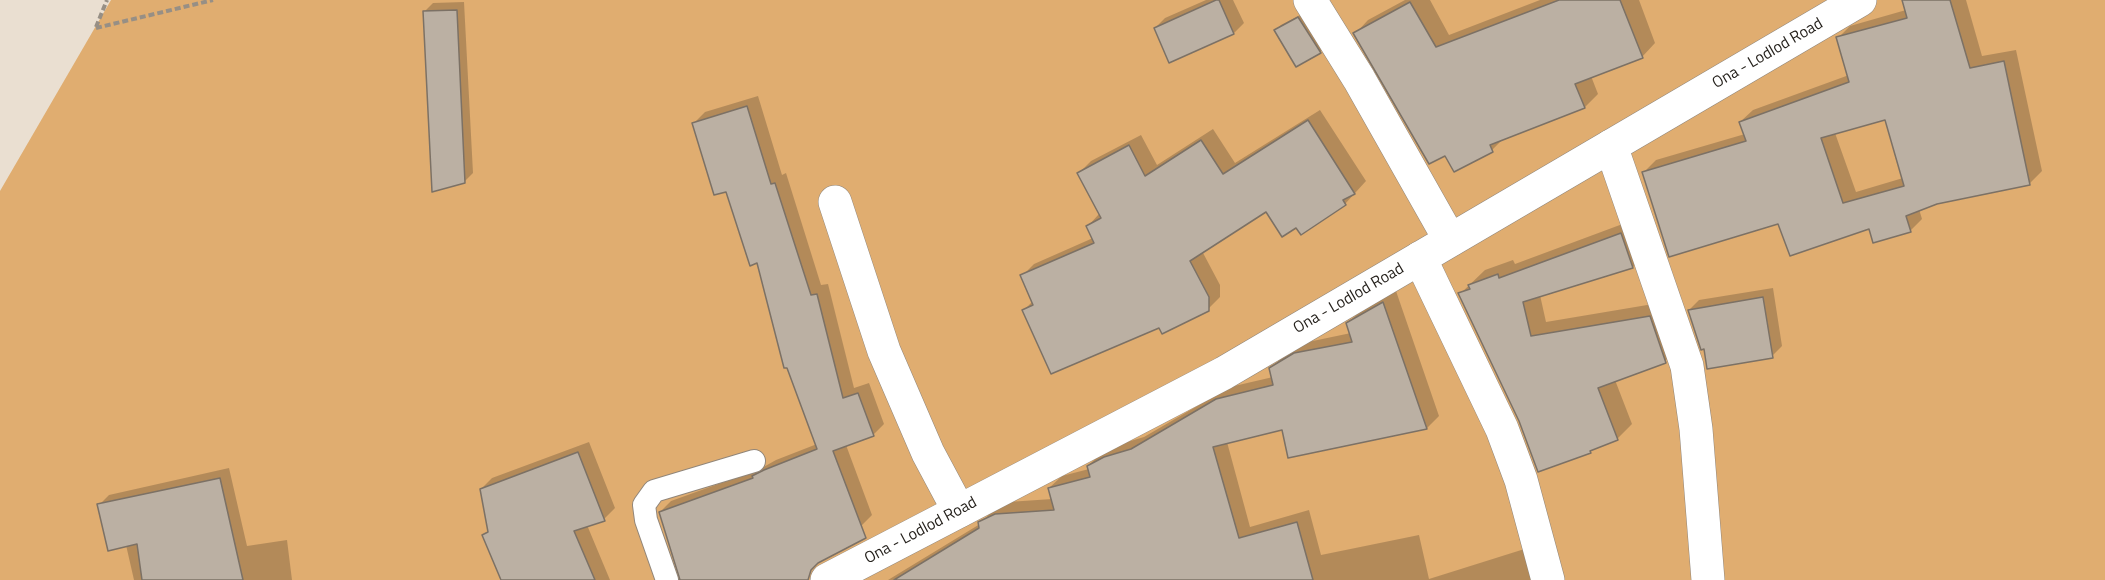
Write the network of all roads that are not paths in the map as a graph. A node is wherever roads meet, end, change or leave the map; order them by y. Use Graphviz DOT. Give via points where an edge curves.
graph roads {
  1 [pos="1310,0"];
  2 [pos="1860,0"];
  3 [pos="1611,146"];
  4 [pos="835,202"];
  5 [pos="1450,240"];
  6 [pos="1420,258"];
  7 [pos="754,461"];
  8 [pos="959,511"];
  9 [pos="667,580"];
  10 [pos="827,580"];
  11 [pos="1548,580"];
  12 [pos="1708,580"];
  1 -- 5 [label="street"];
  2 -- 3 [label="street, Ona - Lodlod Road"];
  3 -- 5 [label="street, Ona - Lodlod Road"];
  3 -- 12 [label="street" via="1686,366 1696,429"];
  4 -- 8 [label="street" via="884,351 928,453"];
  5 -- 6 [label="street, Ona - Lodlod Road"];
  6 -- 8 [label="street, Ona - Lodlod Road" via="1224,372"];
  6 -- 11 [label="street" via="1502,429 1521,480"];
  7 -- 9 [label="lane" via="654,491 644,505 646,520"];
  8 -- 10 [label="street, Ona - Lodlod Road"];
}
